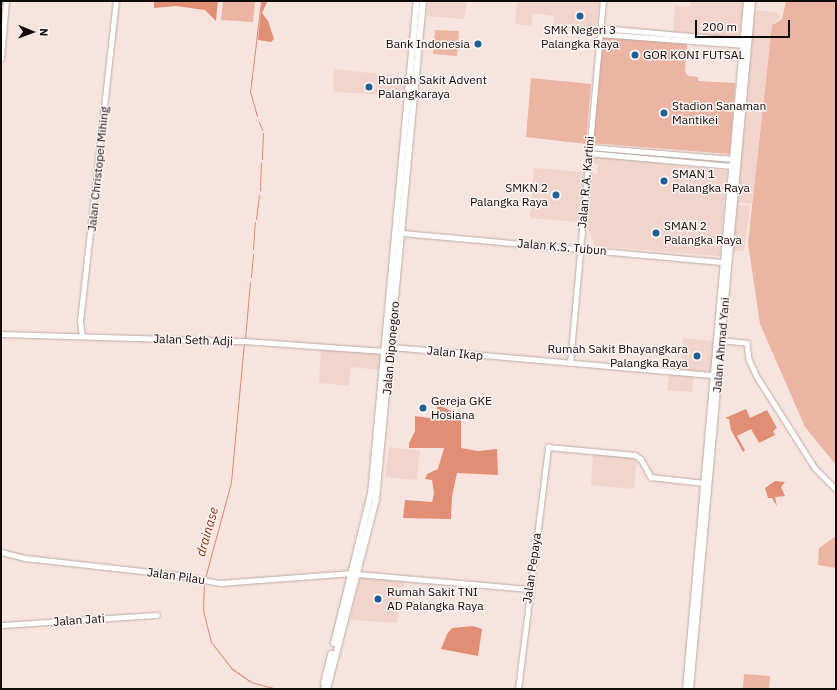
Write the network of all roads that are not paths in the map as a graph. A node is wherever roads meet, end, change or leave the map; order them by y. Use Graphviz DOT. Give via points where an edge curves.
graph roads {
  1 [pos="6,1"];
  2 [pos="116,1"];
  3 [pos="417,1"];
  4 [pos="423,1"];
  5 [pos="603,1"];
  6 [pos="749,2"];
  7 [pos="600,28"];
  8 [pos="600,34"];
  9 [pos="638,34"];
  10 [pos="744,43"];
  11 [pos="1,59"];
  12 [pos="413,75"];
  13 [pos="588,146"];
  14 [pos="588,153"];
  15 [pos="710,157"];
  16 [pos="732,159"];
  17 [pos="710,165"];
  18 [pos="731,166"];
  19 [pos="402,194"];
  20 [pos="728,226"];
  21 [pos="402,233"];
  22 [pos="581,248"];
  23 [pos="722,262"];
  24 [pos="723,287"];
  25 [pos="1,334"];
  26 [pos="82,336"];
  27 [pos="720,340"];
  28 [pos="390,347"];
  29 [pos="384,351"];
  30 [pos="570,363"];
  31 [pos="712,375"];
  32 [pos="379,406"];
  33 [pos="386,407"];
  34 [pos="377,422"];
  35 [pos="384,422"];
  36 [pos="704,483"];
  37 [pos="836,489"];
  38 [pos="1,552"];
  39 [pos="354,573"];
  40 [pos="698,579"];
  41 [pos="529,589"];
  42 [pos="157,615"];
  43 [pos="1,625"];
  44 [pos="324,689"];
  45 [pos="518,689"];
  46 [pos="686,689"];
  47 [pos="690,689"];
  1 -- 11 [label="street"];
  2 -- 26 [label="street, Jalan Christopel Mihing" via="80,321"];
  3 -- 12 [label="main road, Jalan Diponegoro"];
  4 -- 12 [label="main road, Jalan Diponegoro"];
  5 -- 7 [label="street, Jalan R.A. Kartini"];
  6 -- 10 [label="main road, Jalan Ahmad Yani"];
  7 -- 8 [label="street, Jalan R.A. Kartini"];
  7 -- 9 [label="street"];
  8 -- 9 [label="street"];
  8 -- 13 [label="street, Jalan R.A. Kartini"];
  9 -- 10 [label="street"];
  10 -- 16 [label="main road, Jalan Ahmad Yani"];
  10 -- 20 [label="main road, Jalan Ahmad Yani"];
  12 -- 19 [label="main road, Jalan Diponegoro"];
  13 -- 14 [label="street, Jalan R.A. Kartini"];
  13 -- 15 [label="street"];
  14 -- 17 [label="street"];
  14 -- 22 [label="street, Jalan R.A. Kartini"];
  15 -- 16 [label="street"];
  15 -- 17 [label="street"];
  16 -- 18 [label="main road, Jalan Ahmad Yani"];
  17 -- 18 [label="street"];
  18 -- 20 [label="main road, Jalan Ahmad Yani"];
  19 -- 21 [label="main road, Jalan Diponegoro"];
  19 -- 29 [label="main road, Jalan Diponegoro"];
  20 -- 23 [label="main road, Jalan Ahmad Yani"];
  20 -- 24 [label="main road, Jalan Ahmad Yani"];
  21 -- 22 [label="street, Jalan K.S. Tubun"];
  21 -- 28 [label="main road, Jalan Diponegoro"];
  22 -- 23 [label="street, Jalan K.S. Tubun"];
  22 -- 30 [label="street, Jalan R.A. Kartini"];
  23 -- 24 [label="main road, Jalan Ahmad Yani"];
  24 -- 27 [label="main road, Jalan Ahmad Yani"];
  24 -- 31 [label="main road, Jalan Ahmad Yani"];
  25 -- 26 [label="street, Jalan Seth Adji"];
  26 -- 29 [label="street, Jalan Seth Adji" via="243,341"];
  27 -- 37 [label="street" via="747,344 749,359 756,375 815,468"];
  27 -- 40 [label="main road, Jalan Ahmad Yani"];
  28 -- 30 [label="street, Jalan Ikap"];
  28 -- 33 [label="main road, Jalan Diponegoro"];
  29 -- 32 [label="main road, Jalan Diponegoro"];
  30 -- 31 [label="street, Jalan Ikap"];
  31 -- 36 [label="main road, Jalan Ahmad Yani"];
  32 -- 33 [label="main road"];
  32 -- 34 [label="main road, Jalan Diponegoro"];
  33 -- 35 [label="main road, Jalan Diponegoro"];
  34 -- 35 [label="main road"];
  34 -- 39 [label="main road, Jalan Diponegoro" via="371,494"];
  35 -- 39 [label="main road, Jalan Diponegoro" via="374,506"];
  36 -- 40 [label="main road, Jalan Ahmad Yani"];
  36 -- 41 [label="street, Jalan Pepaya" via="651,477 641,459 635,455 548,447"];
  38 -- 39 [label="street, Jalan Pilau" via="25,558 171,574 206,581 236,582 323,573"];
  39 -- 41 [label="street, Jalan Pilau"];
  39 -- 44 [label="main road, Jalan Diponegoro"];
  40 -- 46 [label="main road, Jalan Ahmad Yani"];
  40 -- 47 [label="main road, Jalan Ahmad Yani"];
  41 -- 45 [label="street, Jalan Pepaya"];
  42 -- 43 [label="street, Jalan Jati"];
}
